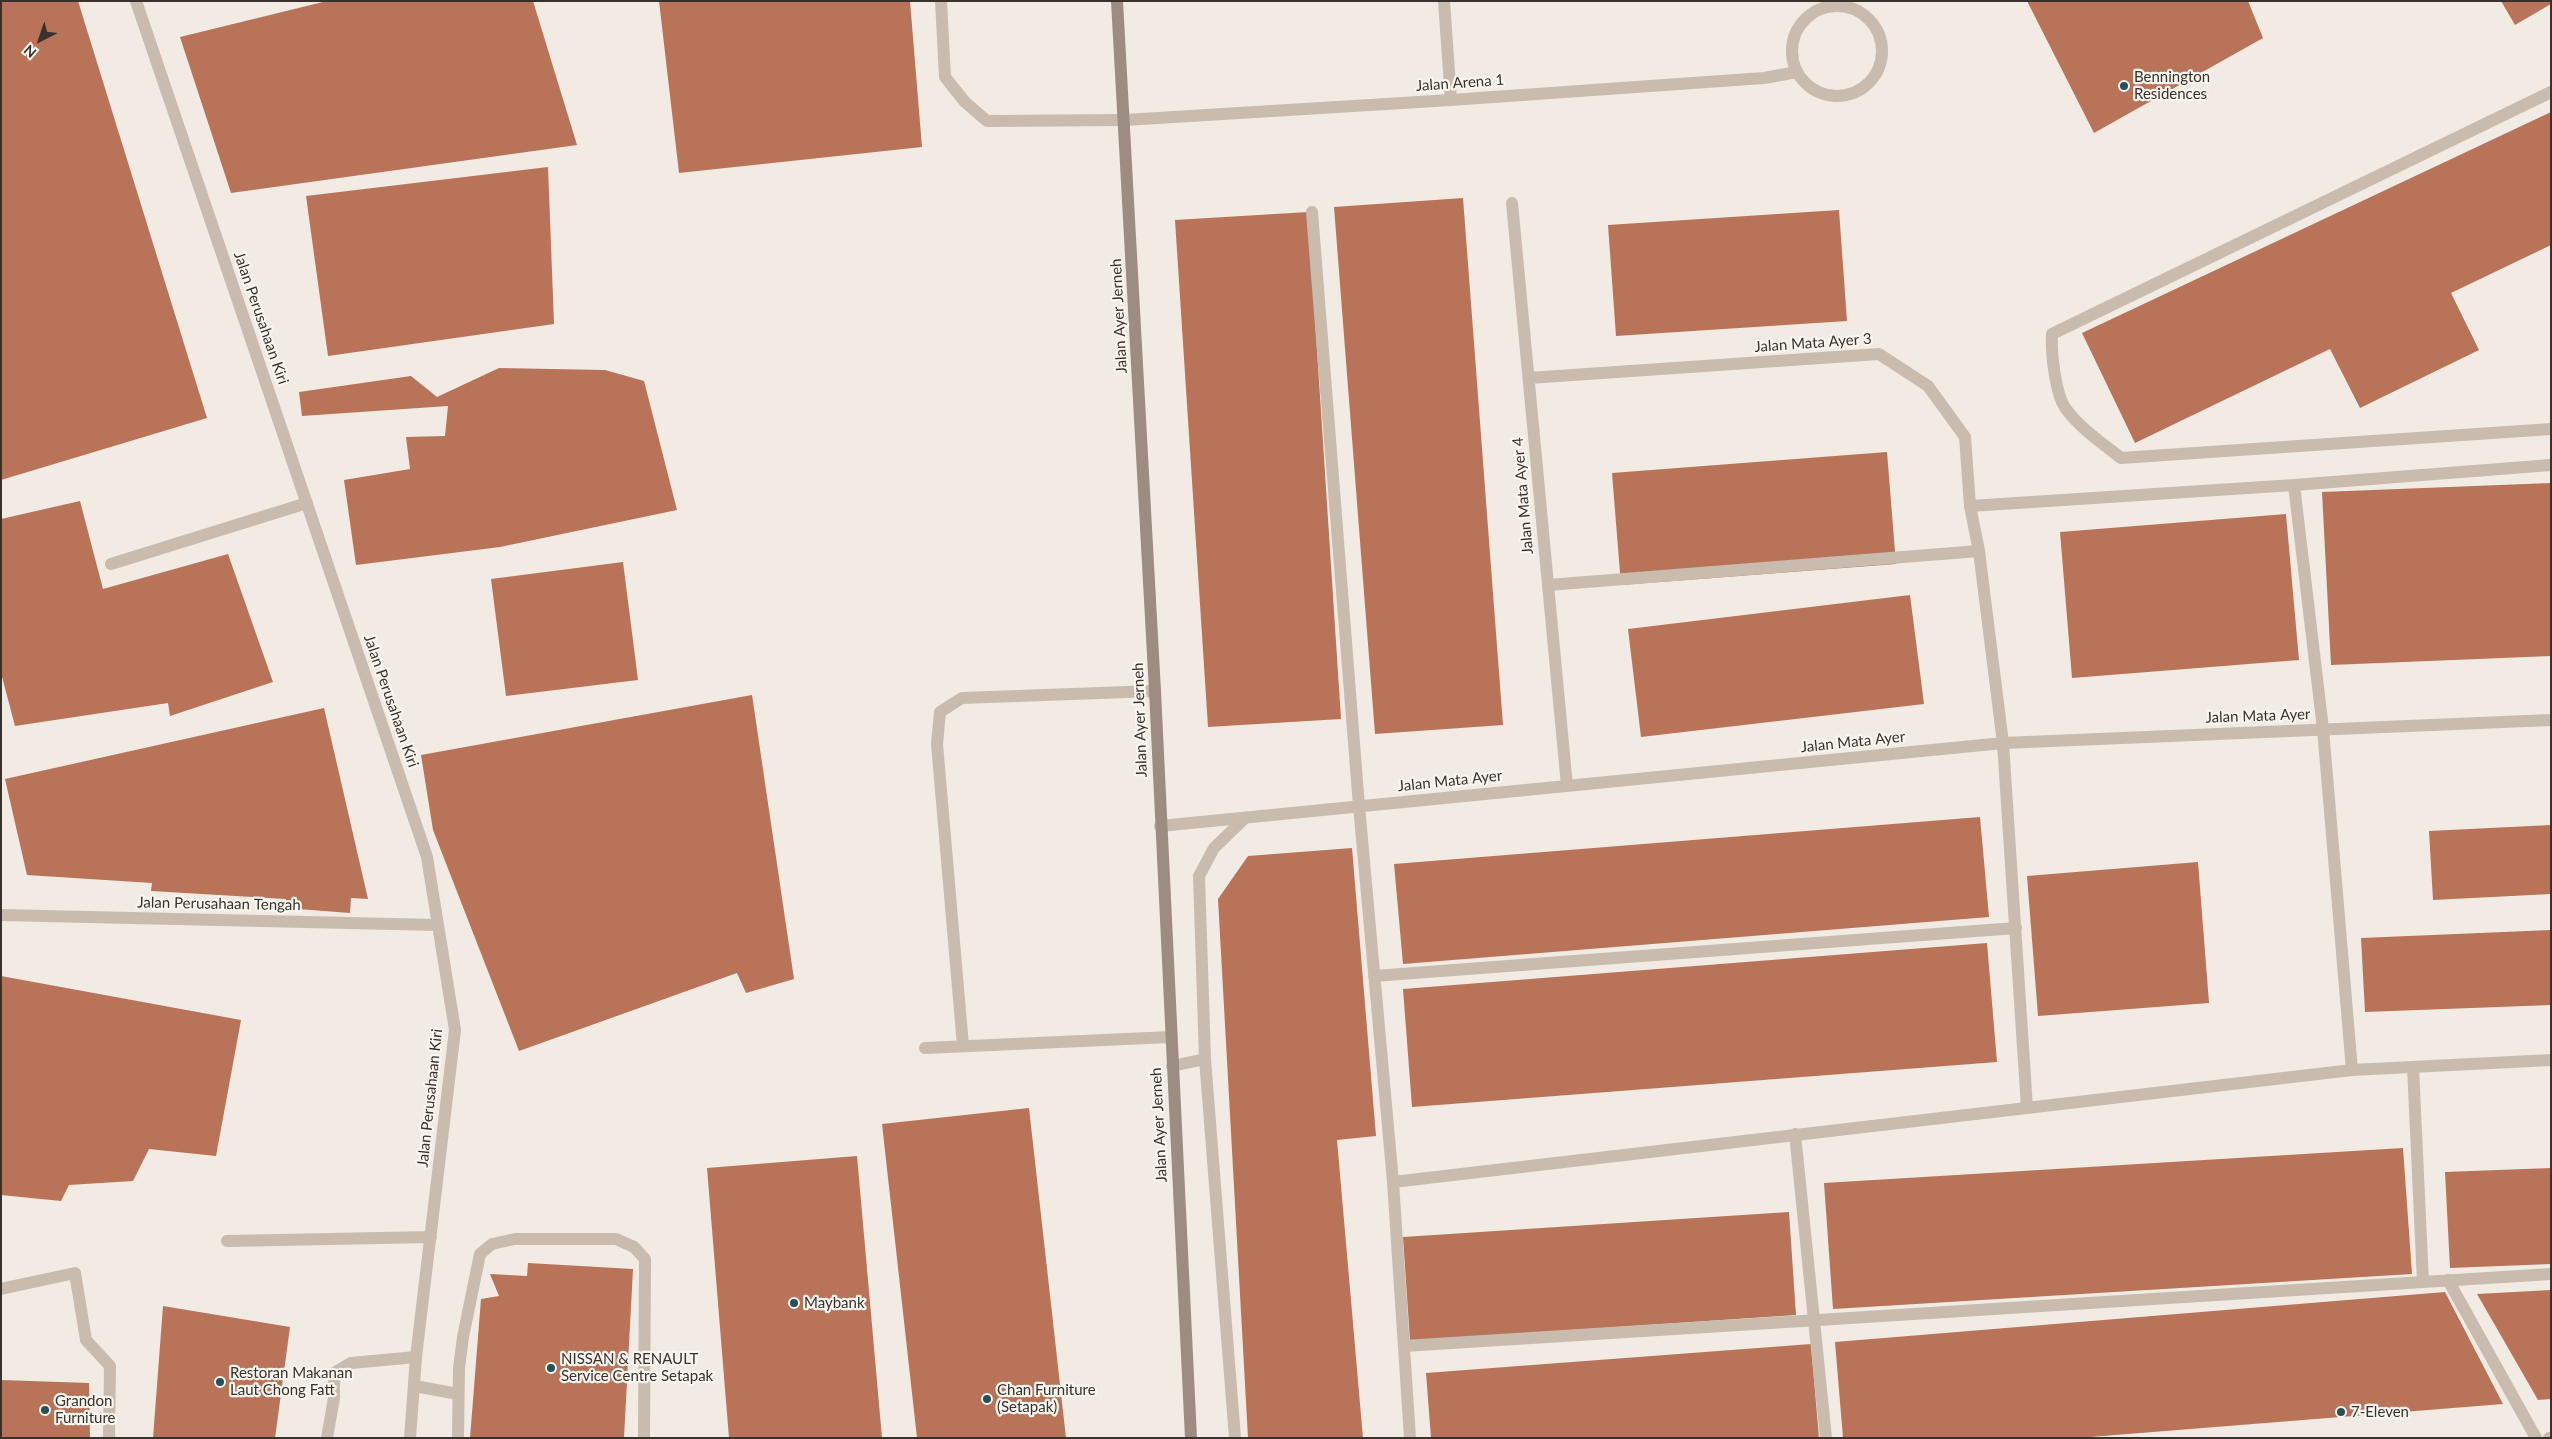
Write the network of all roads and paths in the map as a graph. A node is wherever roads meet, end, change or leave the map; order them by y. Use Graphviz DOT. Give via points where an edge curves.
graph roads {
  1 [pos="136,1"];
  2 [pos="942,1"];
  3 [pos="1116,1"];
  4 [pos="1444,1"];
  5 [pos="1833,3"];
  6 [pos="1797,72"];
  7 [pos="2551,92"];
  8 [pos="1451,100"];
  9 [pos="1125,120"];
  10 [pos="1512,203"];
  11 [pos="1312,212"];
  12 [pos="1529,378"];
  13 [pos="2551,430"];
  14 [pos="2551,465"];
  15 [pos="2294,485"];
  16 [pos="307,502"];
  17 [pos="1970,506"];
  18 [pos="1979,551"];
  19 [pos="111,564"];
  20 [pos="1548,586"];
  21 [pos="1155,691"];
  22 [pos="2551,720"];
  23 [pos="2323,729"];
  24 [pos="2003,743"];
  25 [pos="1567,786"];
  26 [pos="1359,806"];
  27 [pos="1245,818"];
  28 [pos="1160,826"];
  29 [pos="1,915"];
  30 [pos="436,925"];
  31 [pos="2016,928"];
  32 [pos="1374,976"];
  33 [pos="1170,1037"];
  34 [pos="963,1046"];
  35 [pos="925,1048"];
  36 [pos="1205,1059"];
  37 [pos="2551,1060"];
  38 [pos="1172,1066"];
  39 [pos="2413,1067"];
  40 [pos="2352,1070"];
  41 [pos="2027,1108"];
  42 [pos="1795,1134"];
  43 [pos="1393,1182"];
  44 [pos="431,1237"];
  45 [pos="227,1242"];
  46 [pos="2551,1274"];
  47 [pos="2448,1280"];
  48 [pos="2423,1282"];
  49 [pos="1,1289"];
  50 [pos="1814,1321"];
  51 [pos="1404,1346"];
  52 [pos="416,1357"];
  53 [pos="415,1386"];
  54 [pos="458,1394"];
  55 [pos="109,1438"];
  56 [pos="327,1438"];
  57 [pos="410,1438"];
  58 [pos="458,1438"];
  59 [pos="644,1438"];
  60 [pos="1191,1438"];
  61 [pos="1235,1438"];
  62 [pos="1410,1438"];
  63 [pos="1826,1438"];
  64 [pos="2536,1438"];
  1 -- 16 [label="street, Jalan Perusahaan Kiri"];
  2 -- 9 [label="street, Jalan Arena 1" via="945,77 965,102 987,121"];
  3 -- 9 [label="main road, Jalan Ayer Jerneh"];
  4 -- 8 [label="street"];
  5 -- 6 [label="street" via="1802,21 1793,37 1792,54"];
  5 -- 6 [label="street" via="1867,15 1878,30 1883,46 1881,64 1873,80 1859,91 1842,97 1824,95 1808,86"];
  6 -- 8 [label="street, Jalan Arena 1" via="1764,78"];
  7 -- 13 [label="street" via="2052,334 2051,358 2064,408 2083,428 2121,458"];
  8 -- 9 [label="street, Jalan Arena 1"];
  9 -- 21 [label="main road, Jalan Ayer Jerneh"];
  10 -- 12 [label="street, Jalan Mata Ayer 4"];
  11 -- 26 [label="street"];
  12 -- 17 [label="street, Jalan Mata Ayer 3" via="1879,354 1928,386 1965,437"];
  12 -- 20 [label="street, Jalan Mata Ayer 4"];
  14 -- 15 [label="street"];
  15 -- 17 [label="street"];
  15 -- 23 [label="street"];
  16 -- 19 [label="street"];
  16 -- 30 [label="street, Jalan Perusahaan Kiri" via="426,857"];
  17 -- 18 [label="street, Jalan Mata Ayer 3"];
  18 -- 20 [label="street"];
  18 -- 24 [label="street, Jalan Mata Ayer 3"];
  20 -- 25 [label="street, Jalan Mata Ayer 4"];
  21 -- 28 [label="main road, Jalan Ayer Jerneh"];
  21 -- 34 [label="street" via="962,698 940,712 937,744"];
  22 -- 23 [label="street, Jalan Mata Ayer"];
  23 -- 24 [label="street, Jalan Mata Ayer"];
  23 -- 40 [label="street"];
  24 -- 25 [label="street, Jalan Mata Ayer"];
  24 -- 31 [label="street, Jalan Mata Ayer 3"];
  25 -- 26 [label="street, Jalan Mata Ayer"];
  26 -- 27 [label="street, Jalan Mata Ayer"];
  26 -- 32 [label="street"];
  27 -- 28 [label="street, Jalan Mata Ayer"];
  27 -- 36 [label="street" via="1214,848 1199,876"];
  28 -- 33 [label="main road, Jalan Ayer Jerneh"];
  29 -- 30 [label="street, Jalan Perusahaan Tengah"];
  30 -- 44 [label="street, Jalan Perusahaan Kiri" via="455,1030"];
  31 -- 32 [label="street"];
  31 -- 41 [label="street, Jalan Mata Ayer 3"];
  32 -- 43 [label="street"];
  33 -- 34 [label="street"];
  33 -- 38 [label="main road, Jalan Ayer Jerneh"];
  34 -- 35 [label="street"];
  36 -- 38 [label="street"];
  36 -- 61 [label="street"];
  37 -- 39 [label="street"];
  38 -- 60 [label="main road, Jalan Ayer Jerneh"];
  39 -- 40 [label="street"];
  39 -- 48 [label="street"];
  40 -- 41 [label="street"];
  41 -- 42 [label="street"];
  42 -- 43 [label="street"];
  42 -- 50 [label="street"];
  43 -- 51 [label="street"];
  44 -- 45 [label="street"];
  44 -- 52 [label="street, Jalan Perusahaan Kiri"];
  46 -- 47 [label="street"];
  47 -- 48 [label="street"];
  47 -- 64 [label="street"];
  48 -- 50 [label="street"];
  49 -- 55 [label="street" via="75,1273 86,1340 110,1366"];
  50 -- 51 [label="street"];
  50 -- 63 [label="street"];
  51 -- 62 [label="street"];
  52 -- 53 [label="street, Jalan Perusahaan Kiri"];
  52 -- 56 [label="street" via="351,1363 334,1373 334,1398"];
  53 -- 54 [label="street"];
  53 -- 57 [label="street, Jalan Perusahaan Kiri"];
  54 -- 58 [label="street"];
  54 -- 59 [label="street" via="463,1337 480,1254 492,1244 515,1239 616,1239 634,1246 645,1259"];
}
